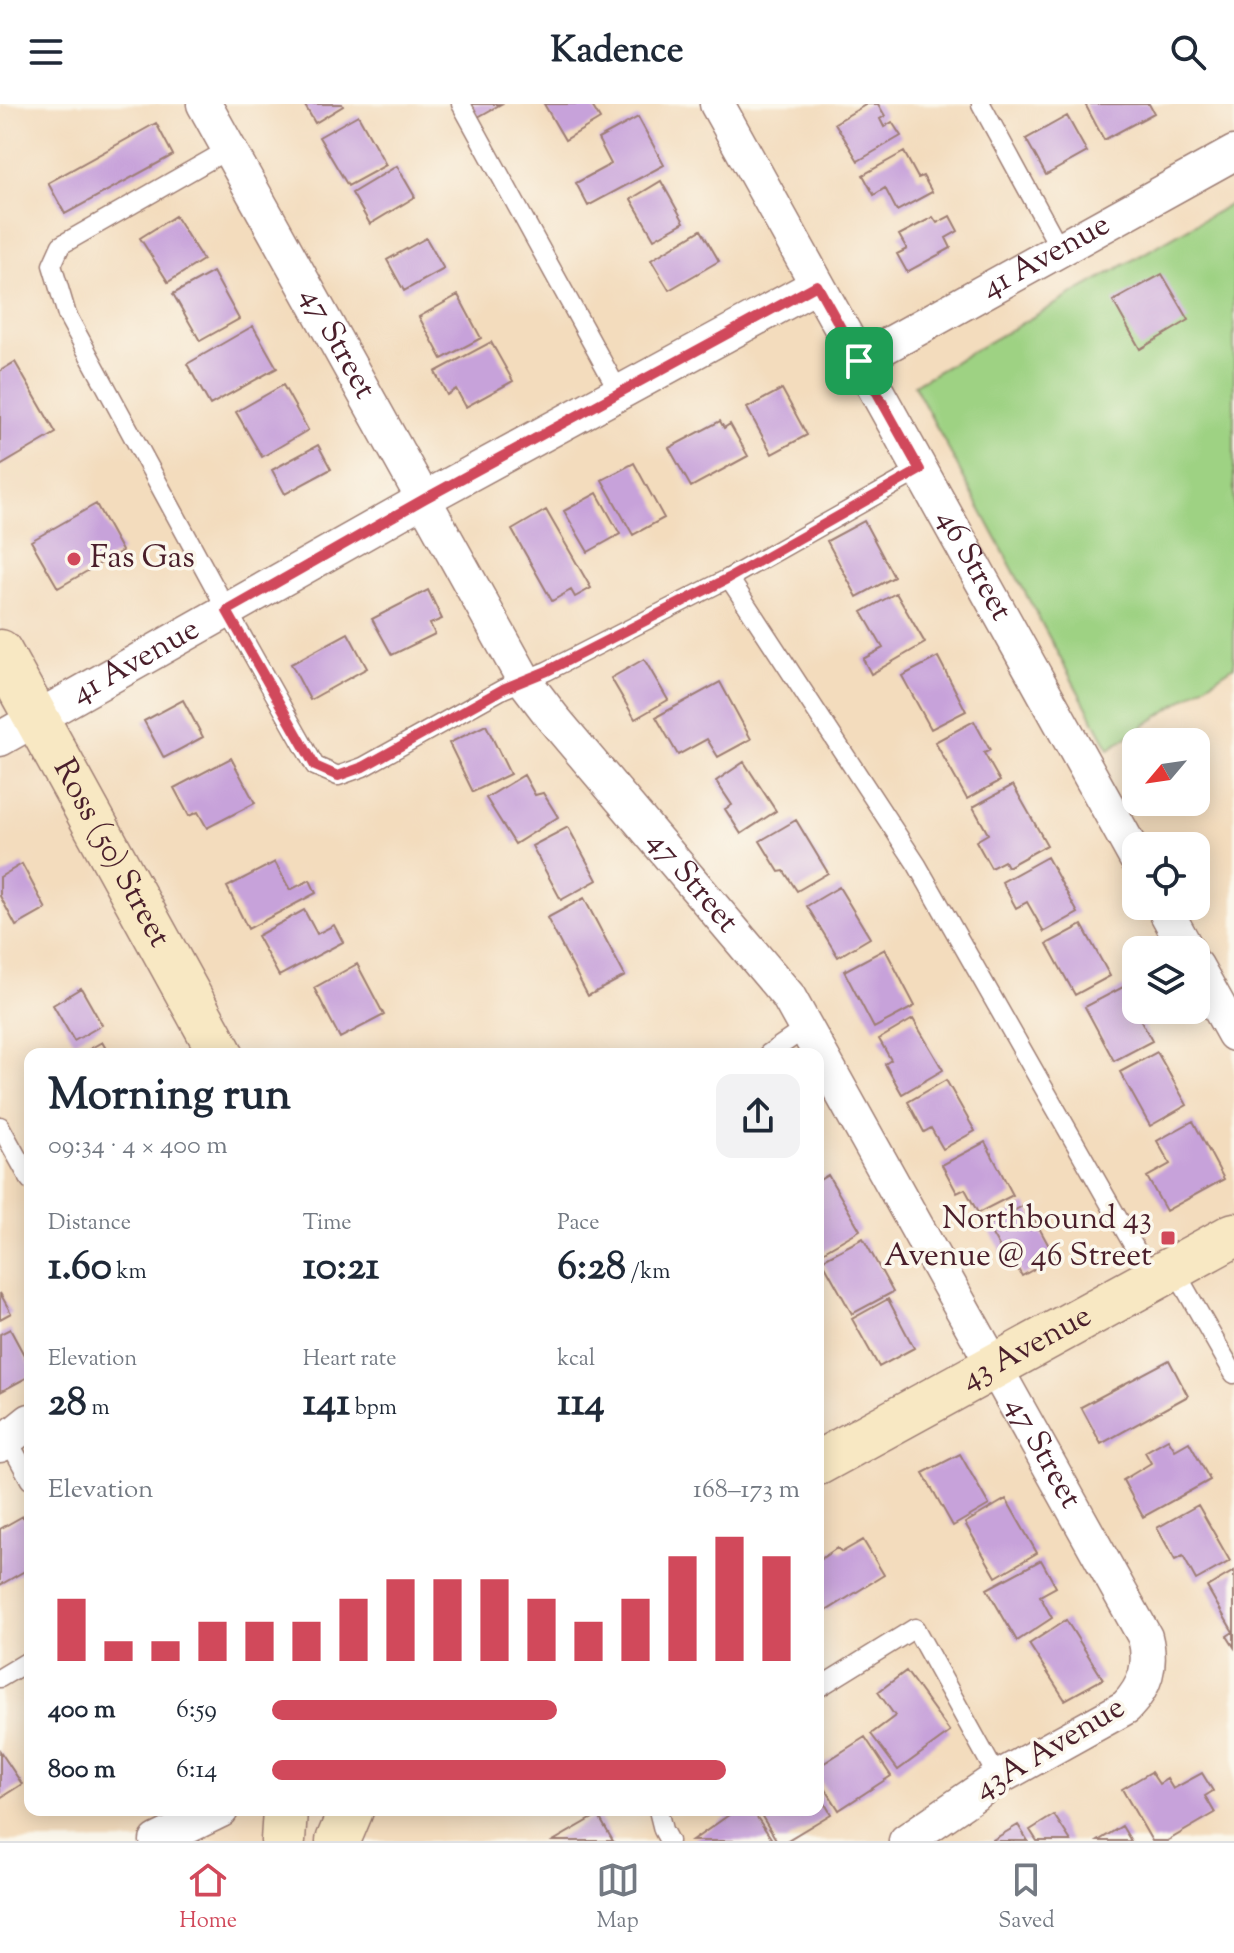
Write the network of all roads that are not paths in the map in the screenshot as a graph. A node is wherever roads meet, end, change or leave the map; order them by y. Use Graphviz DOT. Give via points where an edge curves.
graph roads {
  1 [pos="204,104"];
  2 [pos="461,104"];
  3 [pos="717,104"];
  4 [pos="981,104"];
  5 [pos="229,149"];
  6 [pos="1234,153"];
  7 [pos="1060,249"];
  8 [pos="817,285"];
  9 [pos="859,361"];
  10 [pos="619,392"];
  11 [pos="920,470"];
  12 [pos="424,499"];
  13 [pos="729,578"];
  14 [pos="227,611"];
  15 [pos="0,652"];
  16 [pos="524,680"];
  17 [pos="18,729"];
  18 [pos="1122,833"];
  19 [pos="1210,991"];
  20 [pos="806,1028"];
  21 [pos="1234,1034"];
  22 [pos="217,1048"];
  23 [pos="777,1048"];
  24 [pos="817,1048"];
  25 [pos="824,1060"];
  26 [pos="0,1126"];
  27 [pos="24,1169"];
  28 [pos="1234,1235"];
  29 [pos="1163,1275"];
  30 [pos="995,1367"];
  31 [pos="1234,1374"];
  32 [pos="12,1435"];
  33 [pos="824,1460"];
  34 [pos="24,1465"];
  35 [pos="24,1664"];
  36 [pos="1146,1676"];
  37 [pos="0,1678"];
  38 [pos="824,1684"];
  39 [pos="998,1778"];
  40 [pos="209,1816"];
  41 [pos="285,1816"];
  42 [pos="348,1816"];
  43 [pos="660,1816"];
  44 [pos="157,1841"];
  45 [pos="283,1841"];
  46 [pos="338,1841"];
  47 [pos="669,1841"];
  48 [pos="906,1841"];
  1 -- 5 [label="street, 47 Street"];
  2 -- 10 [label="lane"];
  3 -- 8 [label="street, 46 Street"];
  4 -- 7 [label="lane"];
  5 -- 12 [label="street, 47 Street"];
  5 -- 14 [label="lane" via="61,245 52,265 67,315"];
  6 -- 7 [label="street, 41 Avenue"];
  7 -- 9 [label="street, 41 Avenue"];
  8 -- 9 [label="street, 46 Street"];
  8 -- 10 [label="street, 41 Avenue"];
  9 -- 11 [label="street, 46 Street"];
  10 -- 12 [label="street, 41 Avenue"];
  11 -- 13 [label="lane"];
  11 -- 18 [label="street, 46 Street"];
  12 -- 14 [label="street, 41 Avenue"];
  12 -- 16 [label="street, 47 Street"];
  13 -- 16 [label="lane"];
  13 -- 29 [label="lane" via="917,865"];
  14 -- 16 [label="lane" via="315,766 338,776"];
  14 -- 17 [label="street, 41 Avenue"];
  15 -- 17 [label="main road, Ross (50) Street"];
  16 -- 20 [label="street, 47 Street" via="788,996"];
  17 -- 22 [label="main road, Ross (50) Street"];
  19 -- 21 [label="street"];
  20 -- 23 [label="lane"];
  20 -- 24 [label="street, 47 Street"];
  25 -- 30 [label="street, 47 Street"];
  26 -- 27 [label="lane"];
  28 -- 29 [label="main road, 43 Avenue"];
  29 -- 30 [label="main road, 43 Avenue"];
  29 -- 31 [label="lane"];
  30 -- 33 [label="main road, 43 Avenue"];
  30 -- 36 [label="street, 47 Street" via="1145,1637"];
  32 -- 34 [label="lane"];
  35 -- 37 [label="lane"];
  36 -- 39 [label="street, 43A Avenue" via="1140,1691 1116,1713"];
  38 -- 39 [label="lane" via="915,1628"];
  39 -- 48 [label="street, 43A Avenue"];
  40 -- 44 [label="street"];
  41 -- 45 [label="main road"];
  42 -- 46 [label="main road"];
  43 -- 47 [label="lane"];
}
